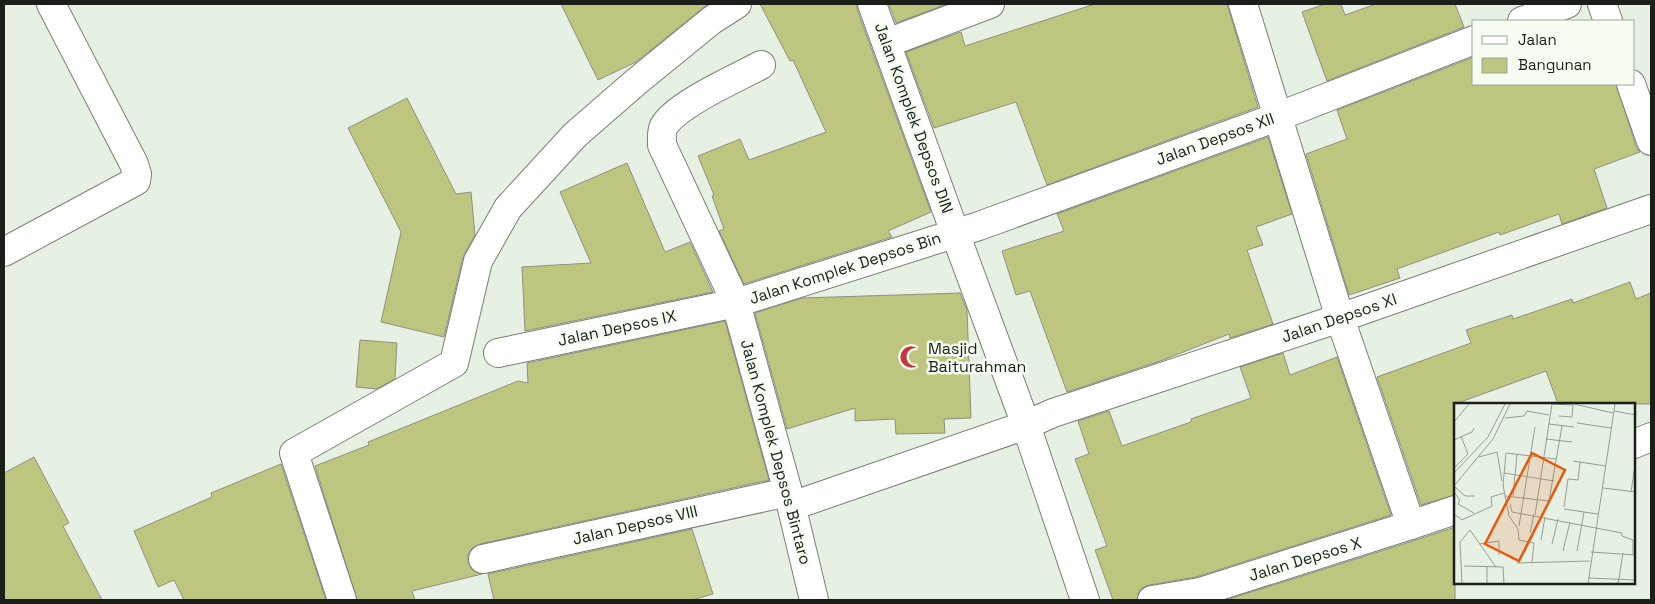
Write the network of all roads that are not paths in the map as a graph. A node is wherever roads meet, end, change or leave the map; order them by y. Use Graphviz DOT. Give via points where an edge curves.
graph roads {
  1 [pos="51,4"];
  2 [pos="737,4"];
  3 [pos="872,4"];
  4 [pos="990,4"];
  5 [pos="1243,4"];
  6 [pos="1568,4"];
  7 [pos="1602,4"];
  8 [pos="1525,20"];
  9 [pos="1608,20"];
  10 [pos="1472,41"];
  11 [pos="887,42"];
  12 [pos="762,65"];
  13 [pos="1631,85"];
  14 [pos="1277,117"];
  15 [pos="1651,141"];
  16 [pos="1651,209"];
  17 [pos="955,233"];
  18 [pos="4,252"];
  19 [pos="736,303"];
  20 [pos="1340,318"];
  21 [pos="498,353"];
  22 [pos="1026,425"];
  23 [pos="1651,437"];
  24 [pos="1635,444"];
  25 [pos="790,499"];
  26 [pos="1454,510"];
  27 [pos="1411,525"];
  28 [pos="483,559"];
  29 [pos="342,600"];
  30 [pos="814,600"];
  31 [pos="1085,600"];
  32 [pos="1152,600"];
  1 -- 18 [label="street" via="134,164 136,181"];
  2 -- 29 [label="street" via="704,26 575,135 508,208 478,261 454,362 294,454"];
  3 -- 11 [label="street, Jalan Komplek Depsos DIN"];
  4 -- 11 [label="street"];
  5 -- 14 [label="street"];
  6 -- 8 [label="street"];
  7 -- 9 [label="street"];
  10 -- 14 [label="street, Jalan Depsos XII"];
  11 -- 17 [label="street, Jalan Komplek Depsos DIN"];
  12 -- 19 [label="street, Jalan Komplek Depsos Bintaro" via="701,96 671,117 662,128 662,145"];
  13 -- 15 [label="street"];
  14 -- 17 [label="street, Jalan Depsos XII"];
  14 -- 20 [label="street"];
  16 -- 20 [label="street, Jalan Depsos XI"];
  17 -- 19 [label="street, Jalan Komplek Depsos Bin"];
  17 -- 22 [label="street, Jalan Komplek Depsos DIN"];
  19 -- 21 [label="street, Jalan Depsos IX"];
  19 -- 25 [label="street, Jalan Komplek Depsos Bintaro"];
  20 -- 22 [label="street, Jalan Depsos XI"];
  20 -- 27 [label="street"];
  22 -- 25 [label="street, Jalan Depsos XI"];
  22 -- 31 [label="street, Jalan Komplek Depsos DIN"];
  23 -- 24 [label="street"];
  25 -- 28 [label="street, Jalan Depsos VIII"];
  25 -- 30 [label="street, Jalan Komplek Depsos Bintaro"];
  26 -- 27 [label="street, Jalan Depsos X"];
  27 -- 32 [label="street, Jalan Depsos X" via="1200,592"];
}
